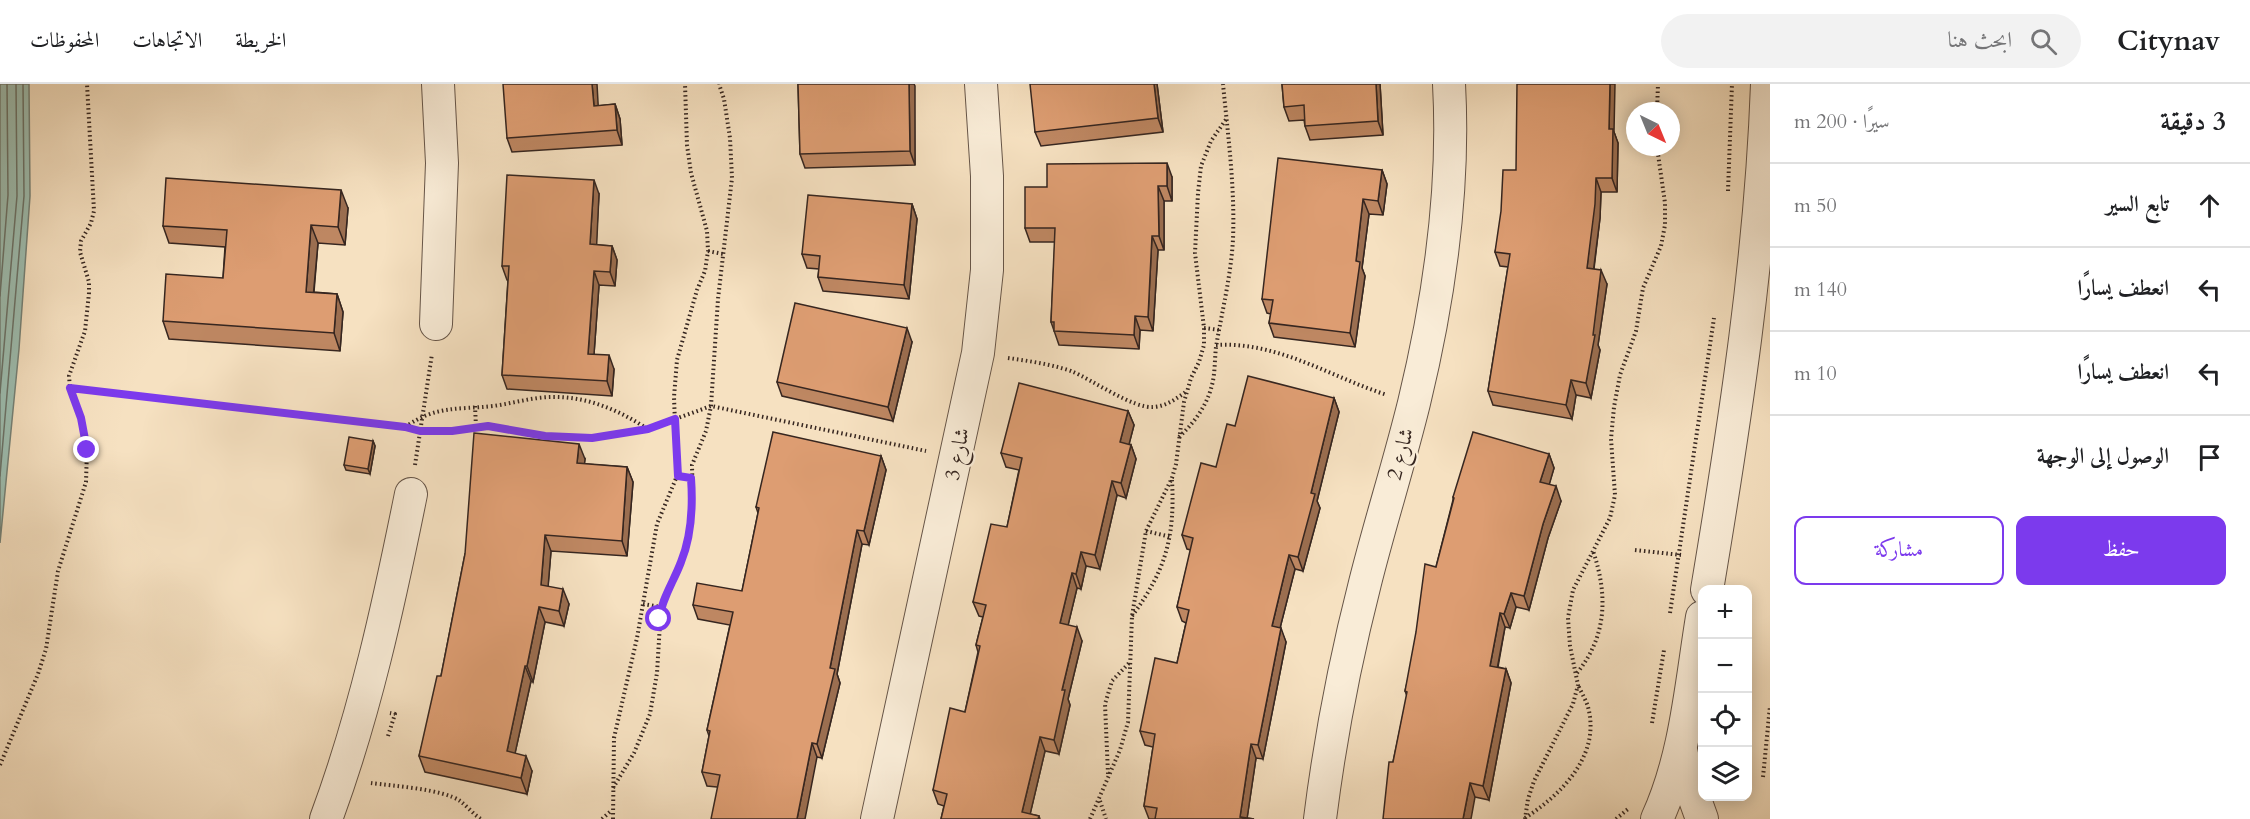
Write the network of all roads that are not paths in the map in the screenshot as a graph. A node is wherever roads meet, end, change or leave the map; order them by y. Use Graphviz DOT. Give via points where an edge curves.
graph roads {
  1 [pos="438,84"];
  2 [pos="981,84"];
  3 [pos="1449,84"];
  4 [pos="1767,84"];
  5 [pos="436,324"];
  6 [pos="411,494"];
  7 [pos="1708,585"];
  8 [pos="1698,639"];
  9 [pos="1681,749"];
  10 [pos="1644,811"];
  11 [pos="326,819"];
  12 [pos="877,819"];
  13 [pos="1320,819"];
  14 [pos="1702,819"];
  1 -- 5 [label="street" via="442,163"];
  2 -- 12 [label="street, شارع 3" via="987,176 987,270 978,353"];
  3 -- 13 [label="street, شارع 2" via="1448,198 1437,290 1414,403 1344,666"];
  4 -- 7 [label="street" via="1748,322"];
  6 -- 11 [label="street" via="388,610"];
  8 -- 9 [label="street"];
  9 -- 10 [label="street" via="1673,777"];
  9 -- 14 [label="street"];
}
